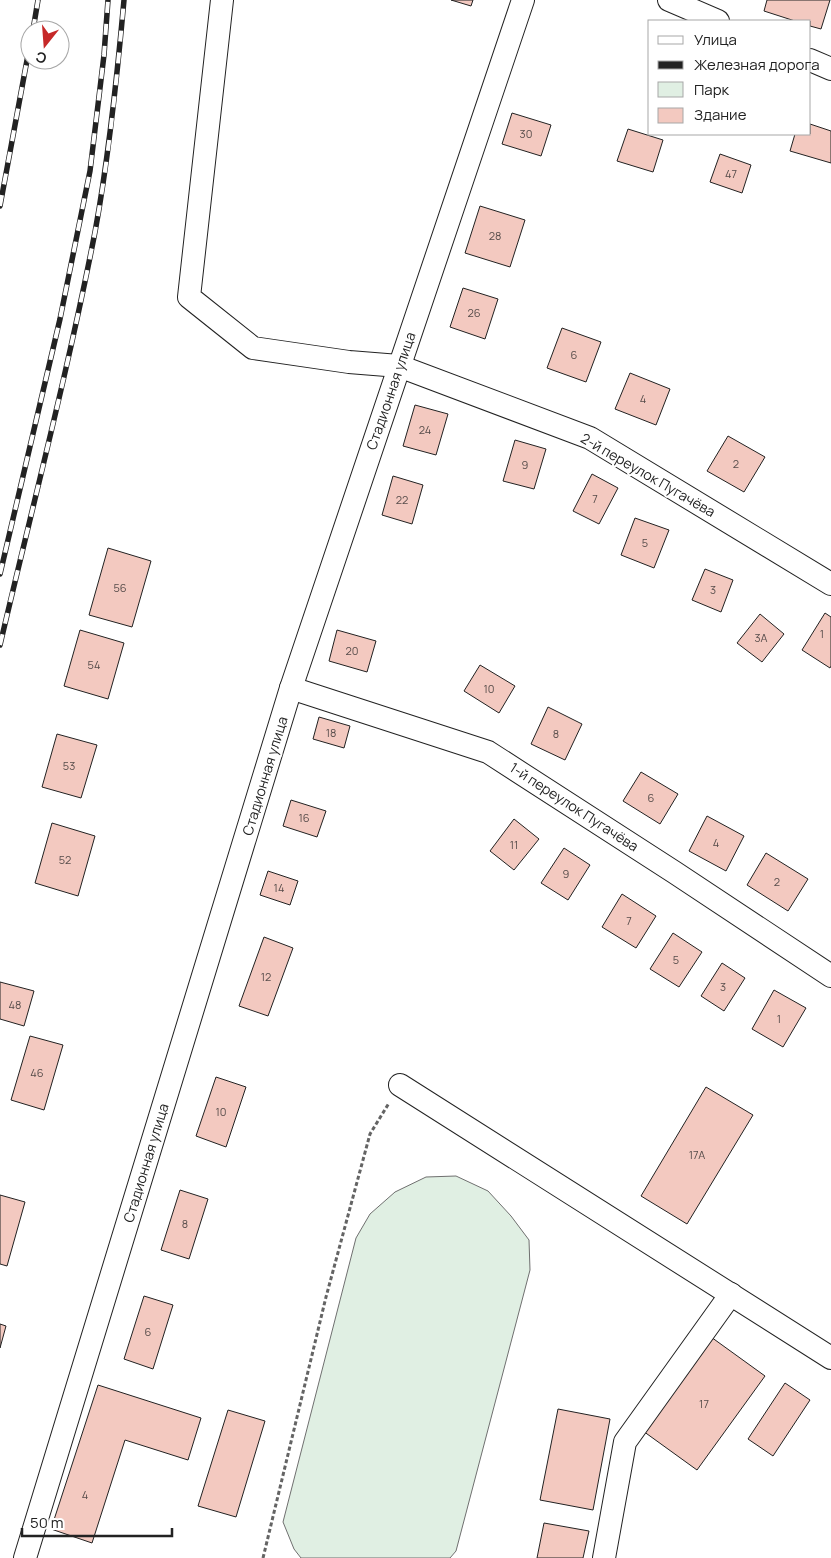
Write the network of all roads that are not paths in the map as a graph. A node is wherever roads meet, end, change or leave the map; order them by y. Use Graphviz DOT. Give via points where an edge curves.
graph roads {
  1 [pos="222,0"];
  2 [pos="523,0"];
  3 [pos="669,0"];
  4 [pos="716,20"];
  5 [pos="811,60"];
  6 [pos="831,70"];
  7 [pos="399,366"];
  8 [pos="831,584"];
  9 [pos="292,688"];
  10 [pos="831,976"];
  11 [pos="400,1086"];
  12 [pos="731,1294"];
  13 [pos="831,1358"];
  14 [pos="25,1558"];
  15 [pos="604,1558"];
  1 -- 7 [label="street, 2-й переулок Пугачёва" via="189,297 254,348"];
  2 -- 7 [label="street, Стадионная улица"];
  3 -- 4 [label="street"];
  5 -- 6 [label="street"];
  7 -- 8 [label="street, 2-й переулок Пугачёва" via="590,438"];
  7 -- 9 [label="street, Стадионная улица"];
  9 -- 10 [label="street, 1-й переулок Пугачёва" via="488,752"];
  9 -- 14 [label="street, Стадионная улица"];
  11 -- 12 [label="street"];
  12 -- 13 [label="street"];
  12 -- 15 [label="street" via="625,1442"];
}
